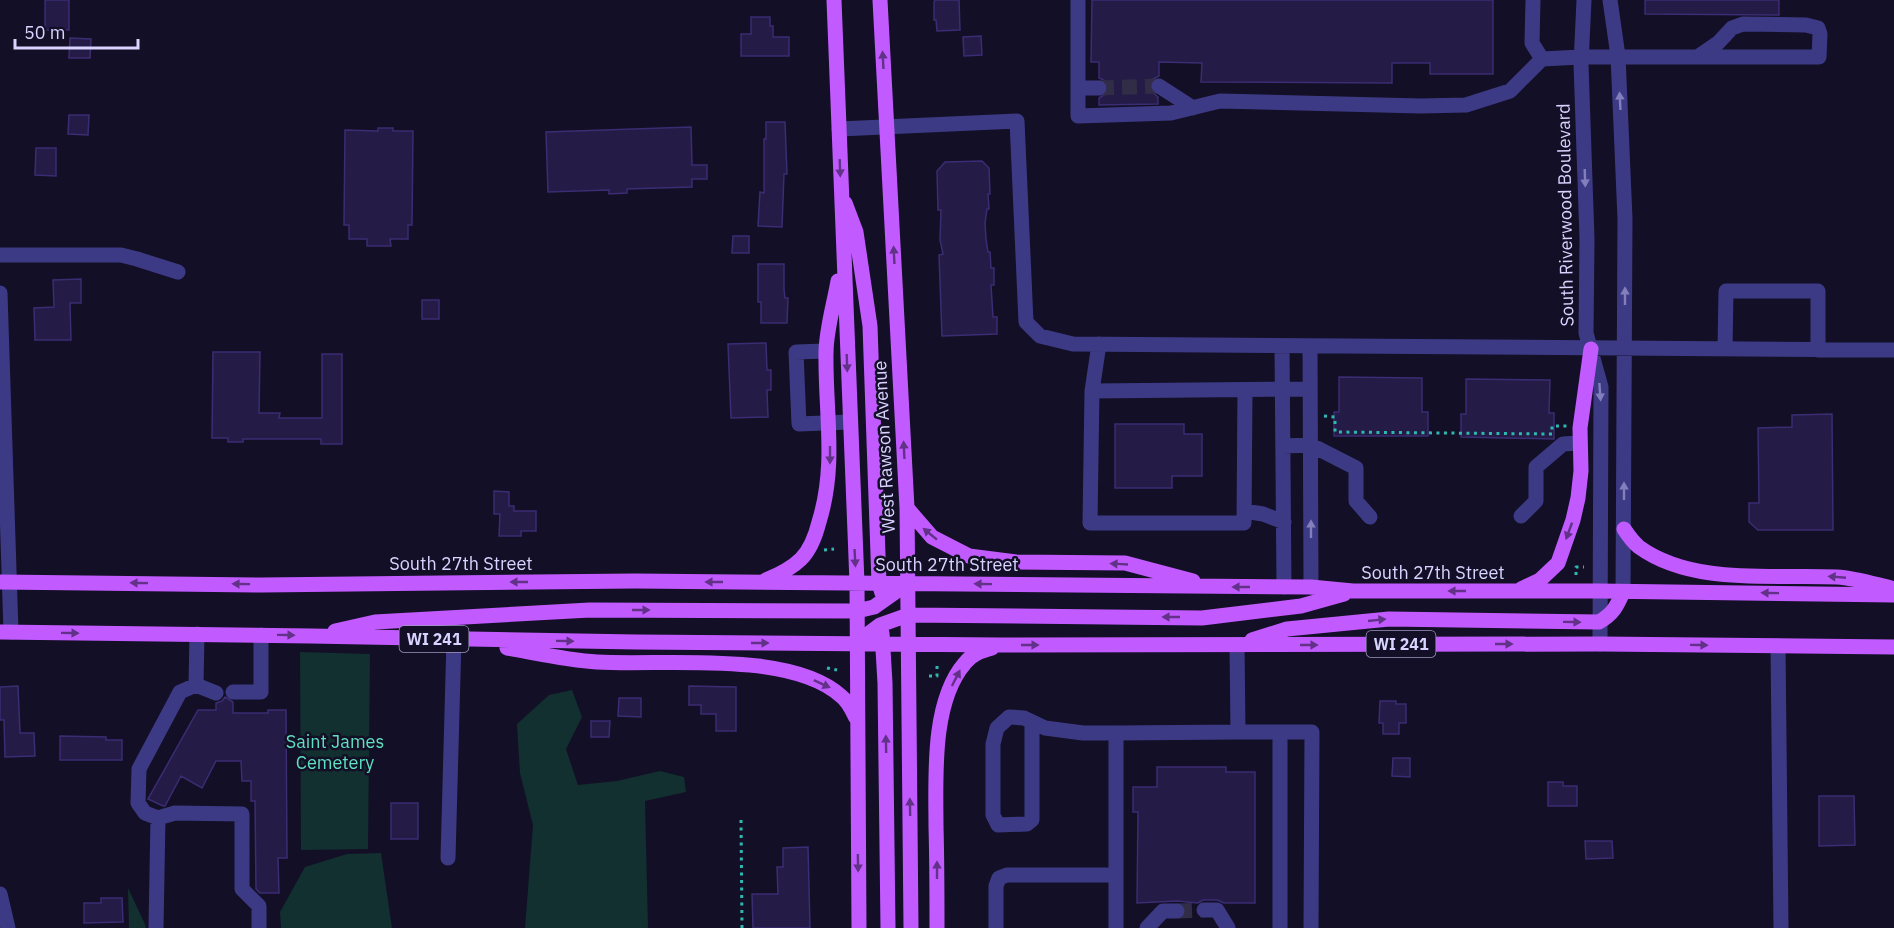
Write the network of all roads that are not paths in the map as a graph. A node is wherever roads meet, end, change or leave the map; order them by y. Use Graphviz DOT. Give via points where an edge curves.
graph roads {
  1 [pos="834,0"];
  2 [pos="880,0"];
  3 [pos="1078,0"];
  4 [pos="1533,0"];
  5 [pos="1584,0"];
  6 [pos="1610,0"];
  7 [pos="1618,56"];
  8 [pos="1699,56"];
  9 [pos="1581,57"];
  10 [pos="1542,59"];
  11 [pos="1158,86"];
  12 [pos="1078,88"];
  13 [pos="1099,88"];
  14 [pos="1193,108"];
  15 [pos="887,126"];
  16 [pos="839,129"];
  17 [pos="841,192"];
  18 [pos="843,251"];
  19 [pos="0,255"];
  20 [pos="178,272"];
  21 [pos="0,293"];
  22 [pos="1099,344"];
  23 [pos="1282,346"];
  24 [pos="1310,346"];
  25 [pos="1591,349"];
  26 [pos="1625,349"];
  27 [pos="1725,349"];
  28 [pos="1818,350"];
  29 [pos="1894,350"];
  30 [pos="826,351"];
  31 [pos="1310,389"];
  32 [pos="1245,390"];
  33 [pos="1282,390"];
  34 [pos="1092,392"];
  35 [pos="2,396"];
  36 [pos="828,422"];
  37 [pos="849,422"];
  38 [pos="1579,443"];
  39 [pos="3,444"];
  40 [pos="1311,445"];
  41 [pos="1283,446"];
  42 [pos="907,508"];
  43 [pos="1244,511"];
  44 [pos="1521,516"];
  45 [pos="1370,517"];
  46 [pos="1284,522"];
  47 [pos="1624,529"];
  48 [pos="5,582"];
  49 [pos="761,582"];
  50 [pos="857,583"];
  51 [pos="879,583"];
  52 [pos="908,583"];
  53 [pos="1216,586"];
  54 [pos="1284,587"];
  55 [pos="1311,587"];
  56 [pos="1894,589"];
  57 [pos="1353,591"];
  58 [pos="1516,591"];
  59 [pos="1599,591"];
  60 [pos="1623,592"];
  61 [pos="1894,595"];
  62 [pos="879,604"];
  63 [pos="856,611"];
  64 [pos="894,620"];
  65 [pos="1599,622"];
  66 [pos="6,632"];
  67 [pos="196,634"];
  68 [pos="261,635"];
  69 [pos="1894,635"];
  70 [pos="311,636"];
  71 [pos="454,639"];
  72 [pos="883,643"];
  73 [pos="908,643"];
  74 [pos="856,644"];
  75 [pos="1600,644"];
  76 [pos="1001,645"];
  77 [pos="1237,645"];
  78 [pos="1778,646"];
  79 [pos="1865,646"];
  80 [pos="1894,647"];
  81 [pos="196,685"];
  82 [pos="233,692"];
  83 [pos="216,693"];
  84 [pos="857,721"];
  85 [pos="1032,723"];
  86 [pos="1238,732"];
  87 [pos="1280,732"];
  88 [pos="1116,733"];
  89 [pos="158,818"];
  90 [pos="448,858"];
  91 [pos="1116,875"];
  92 [pos="0,894"];
  93 [pos="1204,910"];
  94 [pos="1177,911"];
  95 [pos="8,928"];
  96 [pos="156,928"];
  97 [pos="259,928"];
  98 [pos="859,928"];
  99 [pos="888,928"];
  100 [pos="911,928"];
  101 [pos="937,928"];
  102 [pos="996,928"];
  103 [pos="1116,928"];
  104 [pos="1147,928"];
  105 [pos="1228,928"];
  106 [pos="1280,928"];
  107 [pos="1311,928"];
  108 [pos="1781,928"];
  1 -- 16 [label="main road, West Rawson Avenue"];
  15 -- 2 [label="main road, West Rawson Avenue, one-way"];
  3 -- 12 [label="street"];
  4 -- 10 [label="street" via="1532,43"];
  5 -- 9 [label="street, South Riverwood Boulevard"];
  6 -- 7 [label="street"];
  7 -- 8 [label="street"];
  7 -- 9 [label="street"];
  26 -- 7 [label="street, one-way" via="1625,219"];
  8 -- 8 [label="street" via="1819,57 1820,34 1818,28 1806,25 1743,24 1732,28"];
  9 -- 10 [label="street"];
  9 -- 25 [label="street, South Riverwood Boulevard, one-way" via="1586,333"];
  10 -- 14 [label="street" via="1510,91 1466,105 1220,101"];
  11 -- 14 [label="street"];
  12 -- 13 [label="street"];
  12 -- 14 [label="street" via="1078,116 1147,115"];
  15 -- 16 [label="street"];
  15 -- 22 [label="street" via="1017,121 1026,322 1040,336 1073,344"];
  42 -- 15 [label="main road, West Rawson Avenue, one-way"];
  16 -- 17 [label="main road, West Rawson Avenue, one-way"];
  17 -- 18 [label="main road, West Rawson Avenue"];
  17 -- 51 [label="main road" via="856,232 870,326"];
  18 -- 30 [label="main road"];
  18 -- 37 [label="main road, West Rawson Avenue, one-way"];
  19 -- 20 [label="street" via="121,255"];
  21 -- 35 [label="street"];
  22 -- 23 [label="street"];
  22 -- 34 [label="street"];
  23 -- 24 [label="street"];
  23 -- 33 [label="street"];
  24 -- 25 [label="street"];
  24 -- 31 [label="street"];
  25 -- 26 [label="street"];
  25 -- 38 [label="main road"];
  25 -- 59 [label="street, South Riverwood Boulevard, one-way" via="1601,387"];
  26 -- 27 [label="street"];
  47 -- 26 [label="street, one-way"];
  27 -- 28 [label="street"];
  27 -- 28 [label="street" via="1726,291 1818,291"];
  28 -- 29 [label="street"];
  30 -- 36 [label="main road"];
  30 -- 36 [label="street" via="796,352 799,424"];
  31 -- 33 [label="street"];
  31 -- 40 [label="street"];
  32 -- 33 [label="street"];
  32 -- 34 [label="street"];
  32 -- 43 [label="street"];
  33 -- 41 [label="street"];
  34 -- 43 [label="street" via="1090,523 1244,523"];
  35 -- 39 [label="street"];
  36 -- 37 [label="street"];
  36 -- 49 [label="main road, one-way" via="828,483 815,535 802,558"];
  37 -- 50 [label="main road, West Rawson Avenue, one-way"];
  38 -- 44 [label="street" via="1563,444 1536,467 1536,501"];
  38 -- 58 [label="main road, one-way" via="1578,498 1557,563 1540,580"];
  39 -- 48 [label="street"];
  40 -- 41 [label="street"];
  40 -- 45 [label="street" via="1356,468 1356,501"];
  55 -- 40 [label="street, one-way"];
  41 -- 46 [label="street"];
  42 -- 52 [label="main road, West Rawson Avenue"];
  53 -- 42 [label="main road, one-way" via="1125,563 1016,562 969,556 932,537"];
  43 -- 46 [label="street"];
  46 -- 54 [label="street"];
  56 -- 47 [label="main road, one-way" via="1840,577 1728,575 1683,568 1637,546"];
  47 -- 60 [label="street"];
  49 -- 48 [label="main road, South 27th Street, one-way"];
  48 -- 66 [label="street"];
  49 -- 50 [label="main road, South 27th Street"];
  50 -- 51 [label="main road, South 27th Street"];
  50 -- 62 [label="main road"];
  50 -- 63 [label="main road, West Rawson Avenue"];
  51 -- 52 [label="main road, South 27th Street"];
  51 -- 62 [label="main road"];
  53 -- 52 [label="main road, South 27th Street, one-way"];
  52 -- 62 [label="main road"];
  52 -- 64 [label="main road, West Rawson Avenue"];
  54 -- 53 [label="main road, South 27th Street, one-way"];
  54 -- 55 [label="main road, South 27th Street"];
  55 -- 57 [label="main road, South 27th Street"];
  58 -- 57 [label="main road, South 27th Street, one-way"];
  57 -- 64 [label="main road, one-way" via="1301,606 1202,618"];
  58 -- 59 [label="main road, South 27th Street"];
  59 -- 60 [label="main road, South 27th Street"];
  59 -- 65 [label="street, South Riverwood Boulevard"];
  61 -- 60 [label="main road, South 27th Street, one-way"];
  60 -- 65 [label="main road" via="1610,615"];
  62 -- 63 [label="main road"];
  62 -- 64 [label="main road"];
  70 -- 63 [label="main road, one-way" via="375,622 590,610"];
  63 -- 74 [label="main road, West Rawson Avenue"];
  64 -- 72 [label="main road"];
  64 -- 73 [label="main road, West Rawson Avenue"];
  64 -- 74 [label="main road"];
  65 -- 75 [label="street, South Riverwood Boulevard"];
  77 -- 65 [label="main road, one-way" via="1287,629 1389,619"];
  66 -- 67 [label="main road, WI 241, one-way"];
  67 -- 68 [label="main road, WI 241"];
  67 -- 81 [label="street"];
  68 -- 70 [label="main road, WI 241, one-way"];
  68 -- 82 [label="street" via="261,692"];
  69 -- 79 [label="main road"];
  70 -- 71 [label="main road, WI 241"];
  71 -- 74 [label="main road, WI 241, one-way"];
  71 -- 84 [label="main road, one-way" via="595,662 752,664 788,671 832,689 843,697"];
  71 -- 90 [label="street"];
  72 -- 73 [label="main road, WI 241"];
  72 -- 74 [label="main road, WI 241"];
  99 -- 72 [label="main road, one-way"];
  73 -- 76 [label="main road, WI 241"];
  100 -- 73 [label="main road, West Rawson Avenue, one-way"];
  74 -- 84 [label="main road, West Rawson Avenue"];
  77 -- 75 [label="main road, WI 241, one-way"];
  75 -- 78 [label="main road, WI 241, one-way"];
  76 -- 77 [label="main road, WI 241, one-way"];
  101 -- 76 [label="main road, one-way" via="936,762 940,724 962,666 976,653"];
  77 -- 86 [label="street"];
  78 -- 79 [label="main road, WI 241"];
  78 -- 108 [label="street"];
  79 -- 80 [label="main road, WI 241"];
  81 -- 83 [label="street"];
  81 -- 89 [label="street" via="180,693 139,769 138,803 145,813"];
  84 -- 98 [label="main road, West Rawson Avenue, one-way"];
  85 -- 85 [label="street" via="1009,717 994,735 993,815 998,825 1027,824 1032,820"];
  85 -- 88 [label="street" via="1083,733"];
  86 -- 87 [label="street"];
  86 -- 88 [label="street"];
  87 -- 106 [label="street"];
  87 -- 107 [label="street" via="1312,732"];
  88 -- 91 [label="street"];
  89 -- 96 [label="street"];
  89 -- 97 [label="street" via="175,813 242,814 242,889 259,906"];
  91 -- 102 [label="street" via="999,878"];
  91 -- 103 [label="street"];
  92 -- 95 [label="street"];
  93 -- 105 [label="street" via="1217,910"];
  94 -- 104 [label="street" via="1163,911"];
}
